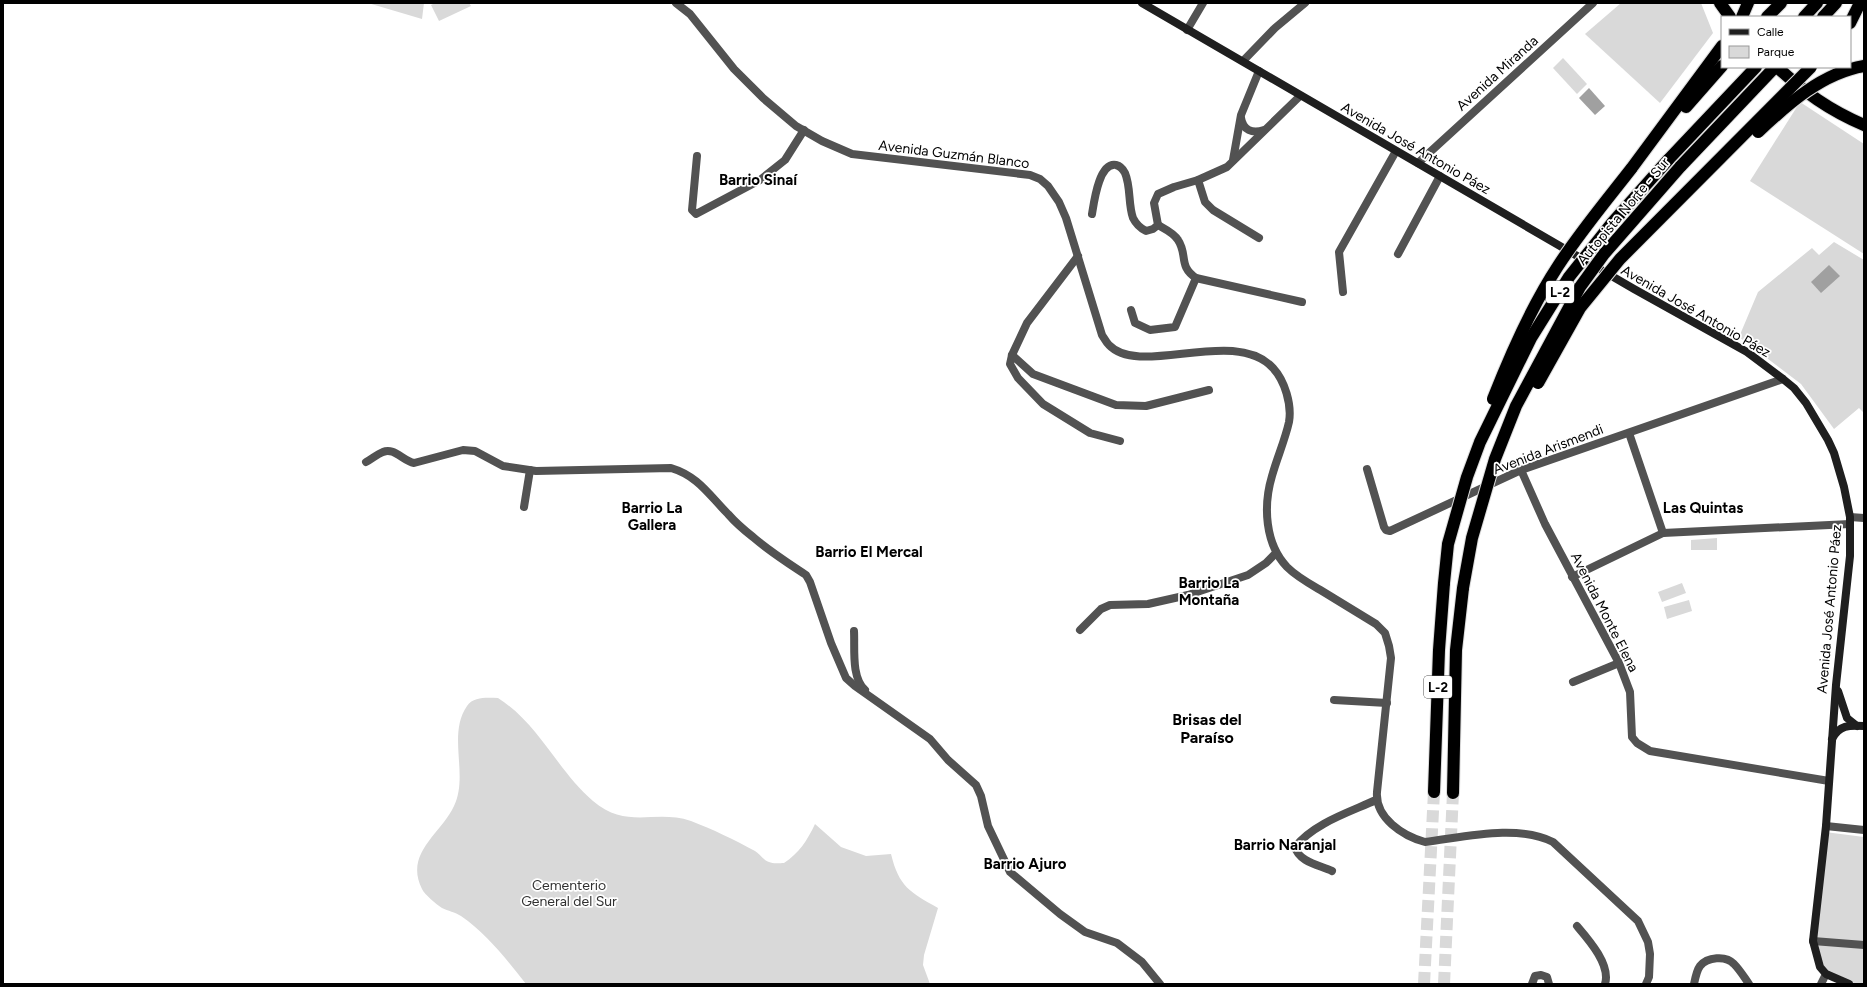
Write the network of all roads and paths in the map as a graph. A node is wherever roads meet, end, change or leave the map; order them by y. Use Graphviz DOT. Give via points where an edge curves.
graph roads {
  1 [pos="676,3"];
  2 [pos="1142,3"];
  3 [pos="1203,3"];
  4 [pos="1305,3"];
  5 [pos="1593,3"];
  6 [pos="1720,3"];
  7 [pos="1748,3"];
  8 [pos="1781,3"];
  9 [pos="1817,3"];
  10 [pos="1836,3"];
  11 [pos="1860,3"];
  12 [pos="1729,16"];
  13 [pos="1742,16"];
  14 [pos="1768,16"];
  15 [pos="1805,16"];
  16 [pos="1824,16"];
  17 [pos="1851,21"];
  18 [pos="1188,30"];
  19 [pos="1721,47"];
  20 [pos="1243,61"];
  21 [pos="1864,66"];
  22 [pos="1721,67"];
  23 [pos="1755,68"];
  24 [pos="1775,68"];
  25 [pos="1777,68"];
  26 [pos="1810,68"];
  27 [pos="1259,71"];
  28 [pos="1300,96"];
  29 [pos="1240,115"];
  30 [pos="1864,125"];
  31 [pos="804,130"];
  32 [pos="1264,130"];
  33 [pos="1396,151"];
  34 [pos="697,156"];
  35 [pos="1233,160"];
  36 [pos="1418,163"];
  37 [pos="1631,169"];
  38 [pos="1440,176"];
  39 [pos="1198,180"];
  40 [pos="1673,207"];
  41 [pos="1092,214"];
  42 [pos="1158,225"];
  43 [pos="1259,238"];
  44 [pos="1398,254"];
  45 [pos="1078,256"];
  46 [pos="1196,278"];
  47 [pos="1343,292"];
  48 [pos="1302,302"];
  49 [pos="1131,310"];
  50 [pos="1012,355"];
  51 [pos="1783,379"];
  52 [pos="1209,390"];
  53 [pos="1516,406"];
  54 [pos="1629,432"];
  55 [pos="1120,441"];
  56 [pos="1480,442"];
  57 [pos="366,462"];
  58 [pos="1367,469"];
  59 [pos="530,470"];
  60 [pos="1521,470"];
  61 [pos="524,507"];
  62 [pos="1864,518"];
  63 [pos="1850,520"];
  64 [pos="1663,533"];
  65 [pos="1276,553"];
  66 [pos="1572,577"];
  67 [pos="1080,630"];
  68 [pos="854,631"];
  69 [pos="1619,663"];
  70 [pos="1573,682"];
  71 [pos="1836,685"];
  72 [pos="1334,700"];
  73 [pos="1387,703"];
  74 [pos="882,705"];
  75 [pos="1861,726"];
  76 [pos="1831,742"];
  77 [pos="1829,781"];
  78 [pos="1434,792"];
  79 [pos="1453,793"];
  80 [pos="1376,800"];
  81 [pos="1826,826"];
  82 [pos="1864,830"];
  83 [pos="1332,871"];
  84 [pos="1577,926"];
  85 [pos="1813,941"];
  86 [pos="1864,945"];
  87 [pos="1826,974"];
  88 [pos="1160,984"];
  89 [pos="1532,984"];
  90 [pos="1549,984"];
  91 [pos="1605,984"];
  92 [pos="1646,984"];
  93 [pos="1694,984"];
  94 [pos="1749,984"];
  95 [pos="1821,984"];
  96 [pos="1849,984"];
  1 -- 31 [label="street, Avenida Guzmán Blanco" via="690,14 734,69 790,121"];
  2 -- 18 [label="main road, Avenida José Antonio Páez"];
  3 -- 18 [label="street"];
  4 -- 20 [label="street" via="1275,28"];
  5 -- 36 [label="street, Avenida Miranda"];
  6 -- 12 [label="highway"];
  7 -- 13 [label="highway"];
  8 -- 14 [label="highway"];
  9 -- 15 [label="highway"];
  10 -- 16 [label="highway"];
  11 -- 17 [label="highway"];
  18 -- 20 [label="main road, Avenida José Antonio Páez"];
  19 -- 37 [label="highway"];
  20 -- 27 [label="main road, Avenida José Antonio Páez"];
  21 -- 40 [label="highway, bridge" via="1812,87 1774,117"];
  22 -- 37 [label="highway"];
  23 -- 56 [label="highway, Autopista Norte - Sur / L-2, bridge" via="1612,223 1569,277 1531,338"];
  24 -- 53 [label="highway, Autopista Norte - Sur / L-2, bridge" via="1680,167 1604,254 1580,287"];
  25 -- 30 [label="highway" via="1804,92 1845,117"];
  26 -- 40 [label="highway, bridge"];
  27 -- 28 [label="main road, Avenida José Antonio Páez"];
  27 -- 29 [label="street"];
  28 -- 32 [label="street"];
  28 -- 33 [label="main road, Avenida José Antonio Páez"];
  29 -- 32 [label="street" via="1247,130"];
  29 -- 35 [label="street"];
  31 -- 34 [label="street" via="784,160 760,180 696,214 692,210"];
  31 -- 45 [label="street, Avenida Guzmán Blanco" via="852,154 1030,175 1040,179 1054,192 1059,202"];
  32 -- 35 [label="street"];
  33 -- 36 [label="main road, Avenida José Antonio Páez"];
  33 -- 47 [label="street" via="1339,252"];
  35 -- 39 [label="street" via="1220,171"];
  36 -- 38 [label="main road, Avenida José Antonio Páez"];
  37 -- 56 [label="highway, bridge" via="1558,266 1535,304 1491,404"];
  38 -- 44 [label="street"];
  38 -- 51 [label="main road, Avenida José Antonio Páez" via="1747,352"];
  39 -- 42 [label="street" via="1158,194 1154,204"];
  39 -- 43 [label="street" via="1205,202 1213,210"];
  40 -- 53 [label="highway, bridge" via="1620,258 1580,308 1535,388"];
  41 -- 42 [label="street" via="1099,180 1107,167 1113,165 1119,166 1126,174 1133,217 1137,224 1148,232"];
  42 -- 46 [label="street" via="1179,241 1186,268"];
  45 -- 50 [label="street" via="1034,313"];
  45 -- 65 [label="street, Avenida Guzmán Blanco" via="1102,335 1109,346 1135,357 1244,351 1262,358 1274,368 1289,403 1289,421 1271,478 1268,508 1270,539"];
  46 -- 48 [label="street"];
  46 -- 49 [label="street" via="1175,327 1150,330 1135,323"];
  50 -- 52 [label="street" via="1033,374 1116,405 1146,406"];
  50 -- 55 [label="street" via="1010,364 1018,378 1043,404 1090,433"];
  51 -- 54 [label="street, Avenida Arismendi"];
  51 -- 63 [label="main road, Avenida José Antonio Páez" via="1806,403 1828,440 1843,480"];
  53 -- 79 [label="highway, Autopista Norte - Sur / L-2, bridge" via="1493,466 1472,538 1462,588 1456,650"];
  54 -- 60 [label="street, Avenida Arismendi"];
  54 -- 64 [label="street"];
  56 -- 78 [label="highway, Autopista Norte - Sur / L-2, bridge" via="1448,544 1439,650"];
  57 -- 59 [label="street" via="384,451 392,450 409,462 414,462 463,450 476,452 503,466"];
  58 -- 60 [label="street, Avenida Arismendi" via="1384,527 1390,531"];
  59 -- 61 [label="street"];
  59 -- 74 [label="street" via="665,468 683,472 694,478 755,539 806,575 846,678"];
  60 -- 66 [label="street, Avenida Monte Elena"];
  62 -- 63 [label="street"];
  63 -- 64 [label="street"];
  63 -- 71 [label="main road, Avenida José Antonio Páez" via="1850,556"];
  64 -- 66 [label="street"];
  65 -- 67 [label="street" via="1248,575 1188,595 1148,604 1110,605 1101,609"];
  65 -- 73 [label="street, Avenida Guzmán Blanco" via="1288,568 1376,624 1385,633 1391,658"];
  66 -- 69 [label="street, Avenida Monte Elena"];
  68 -- 74 [label="street" via="858,682"];
  69 -- 70 [label="street"];
  69 -- 77 [label="street, Avenida Monte Elena" via="1630,692 1632,737 1650,751"];
  71 -- 75 [label="main road" via="1847,718"];
  71 -- 76 [label="main road, Avenida José Antonio Páez"];
  72 -- 73 [label="street"];
  73 -- 80 [label="street, Avenida Guzmán Blanco"];
  74 -- 88 [label="street" via="930,738 948,760 976,785 988,826 1005,865 1014,876 1085,932 1117,943 1142,962"];
  75 -- 76 [label="main road" via="1838,729"];
  76 -- 77 [label="main road, Avenida José Antonio Páez"];
  77 -- 81 [label="main road, Avenida José Antonio Páez"];
  80 -- 83 [label="street" via="1317,828 1295,846 1301,857"];
  80 -- 92 [label="street" via="1387,819 1399,830 1413,839 1425,842 1516,832 1541,836 1553,842 1638,921 1648,942 1650,954 1649,977"];
  81 -- 82 [label="street"];
  81 -- 85 [label="main road, Avenida José Antonio Páez"];
  84 -- 91 [label="street" via="1594,945 1604,969"];
  85 -- 86 [label="street"];
  85 -- 87 [label="main road, Avenida José Antonio Páez" via="1819,963"];
  87 -- 95 [label="street"];
  87 -- 96 [label="main road"];
  89 -- 90 [label="street" via="1535,976 1541,975 1547,977"];
  93 -- 94 [label="street" via="1700,966 1708,960 1717,958 1727,959 1733,963"];
}
